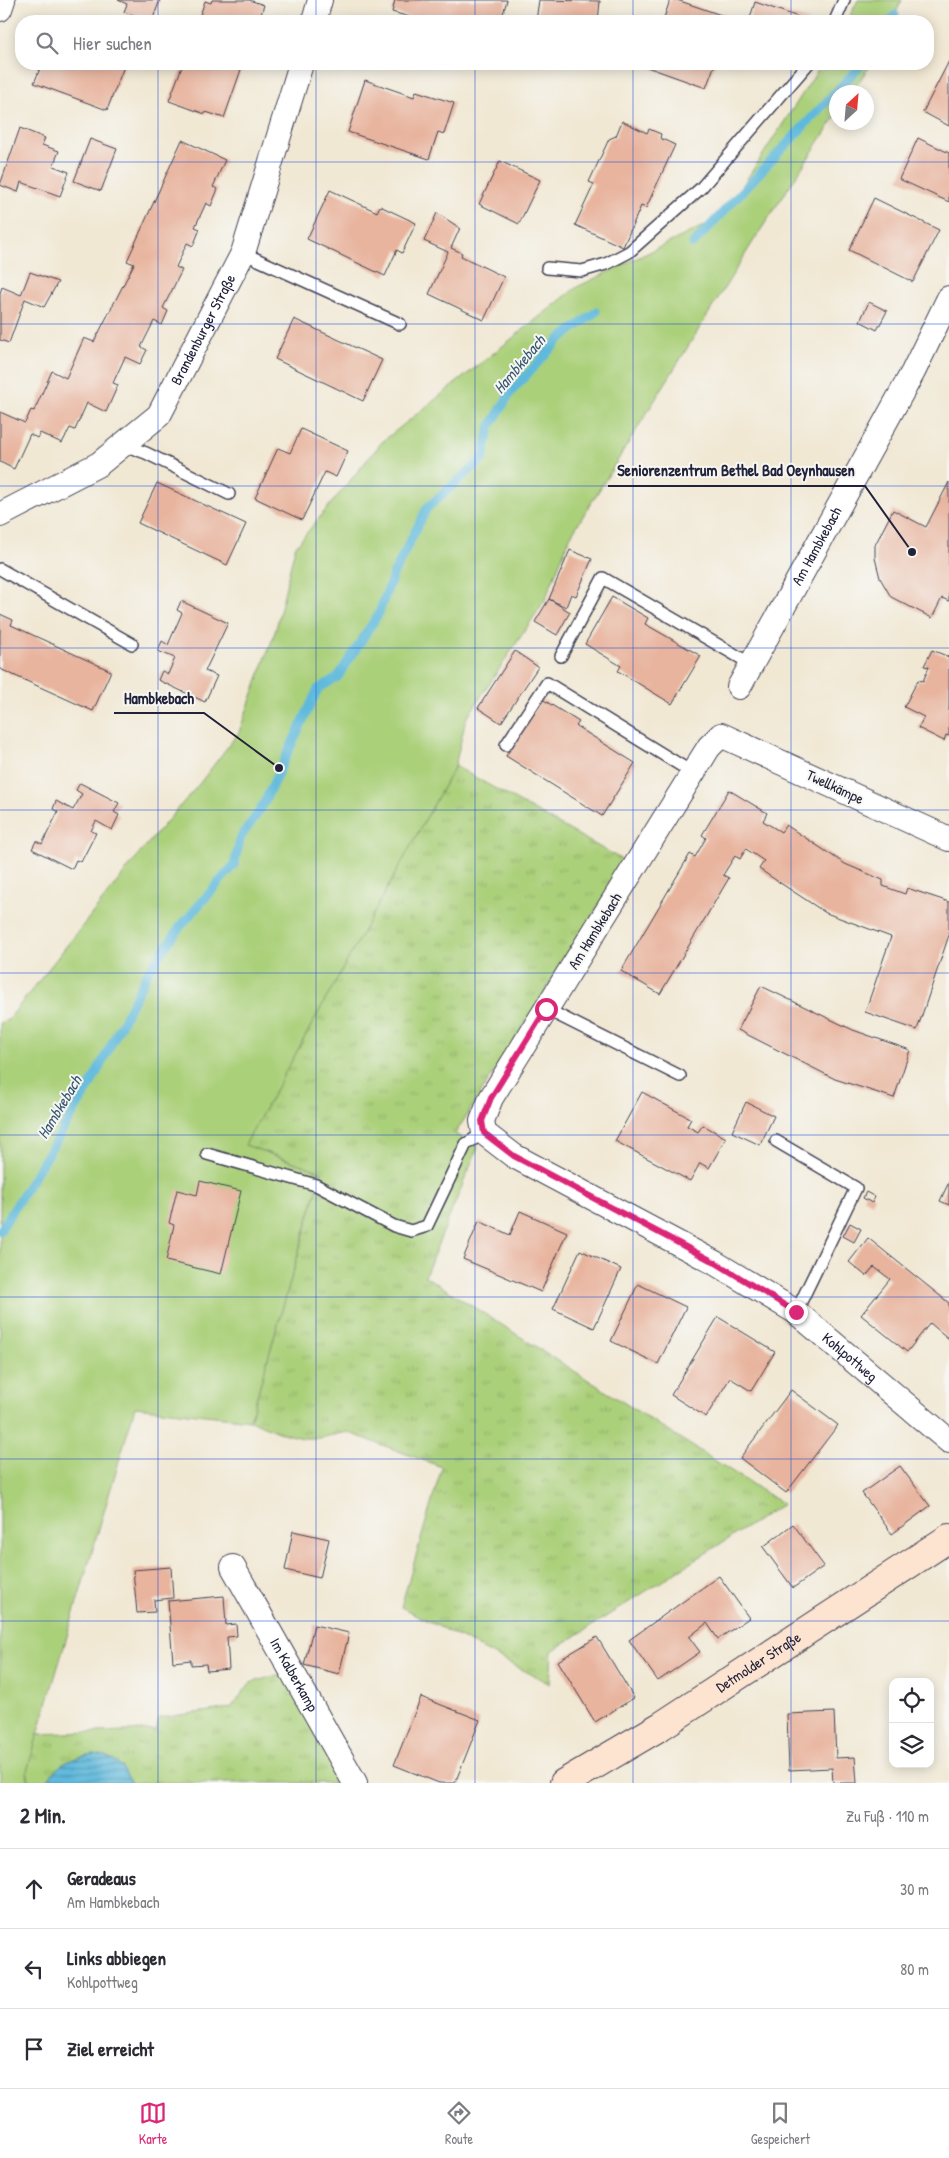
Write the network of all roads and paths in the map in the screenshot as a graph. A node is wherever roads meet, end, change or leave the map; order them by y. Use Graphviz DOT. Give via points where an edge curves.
graph roads {
  1 [pos="3,0"];
  2 [pos="320,0"];
  3 [pos="844,0"];
  4 [pos="0,9"];
  5 [pos="316,15"];
  6 [pos="838,15"];
  7 [pos="299,70"];
  8 [pos="803,70"];
  9 [pos="243,253"];
  10 [pos="547,268"];
  11 [pos="949,298"];
  12 [pos="400,324"];
  13 [pos="124,445"];
  14 [pos="229,494"];
  15 [pos="0,515"];
  16 [pos="0,569"];
  17 [pos="132,644"];
  18 [pos="561,656"];
  19 [pos="751,664"];
  20 [pos="739,686"];
  21 [pos="721,735"];
  22 [pos="506,745"];
  23 [pos="693,773"];
  24 [pos="949,839"];
  25 [pos="546,1009"];
  26 [pos="680,1076"];
  27 [pos="484,1133"];
  28 [pos="776,1141"];
  29 [pos="207,1154"];
  30 [pos="796,1312"];
  31 [pos="949,1441"];
  32 [pos="949,1538"];
  33 [pos="233,1567"];
  34 [pos="355,1783"];
  35 [pos="564,1783"];
  1 -- 4 [label="street"];
  2 -- 5 [label="street"];
  3 -- 6 [label="lane"];
  7 -- 9 [label="street, Brandenburger Straße"];
  8 -- 10 [label="lane" via="701,188 629,252 606,264 582,271"];
  9 -- 12 [label="lane"];
  9 -- 13 [label="street, Brandenburger Straße" via="159,415"];
  11 -- 19 [label="street, Am Hambkebach" via="913,372"];
  13 -- 14 [label="lane"];
  13 -- 15 [label="street, Brandenburger Straße" via="99,464"];
  16 -- 17 [label="lane"];
  18 -- 19 [label="lane" via="603,578"];
  19 -- 20 [label="street, Am Hambkebach"];
  21 -- 23 [label="street, Am Hambkebach" via="709,747"];
  21 -- 24 [label="street, Twellkämpe"];
  22 -- 23 [label="lane" via="547,683"];
  23 -- 25 [label="street, Am Hambkebach"];
  25 -- 26 [label="lane"];
  25 -- 27 [label="street, Am Hambkebach" via="491,1098 482,1121"];
  27 -- 29 [label="lane" via="466,1144 427,1226 411,1230 394,1226 316,1186"];
  27 -- 30 [label="street, Kohlpottweg" via="514,1156 716,1263"];
  28 -- 30 [label="lane" via="856,1188"];
  30 -- 31 [label="street, Kohlpottweg"];
  32 -- 35 [label="main road, Detmolder Straße" via="661,1726"];
  33 -- 34 [label="street, Im Kalberkamp"];
}
